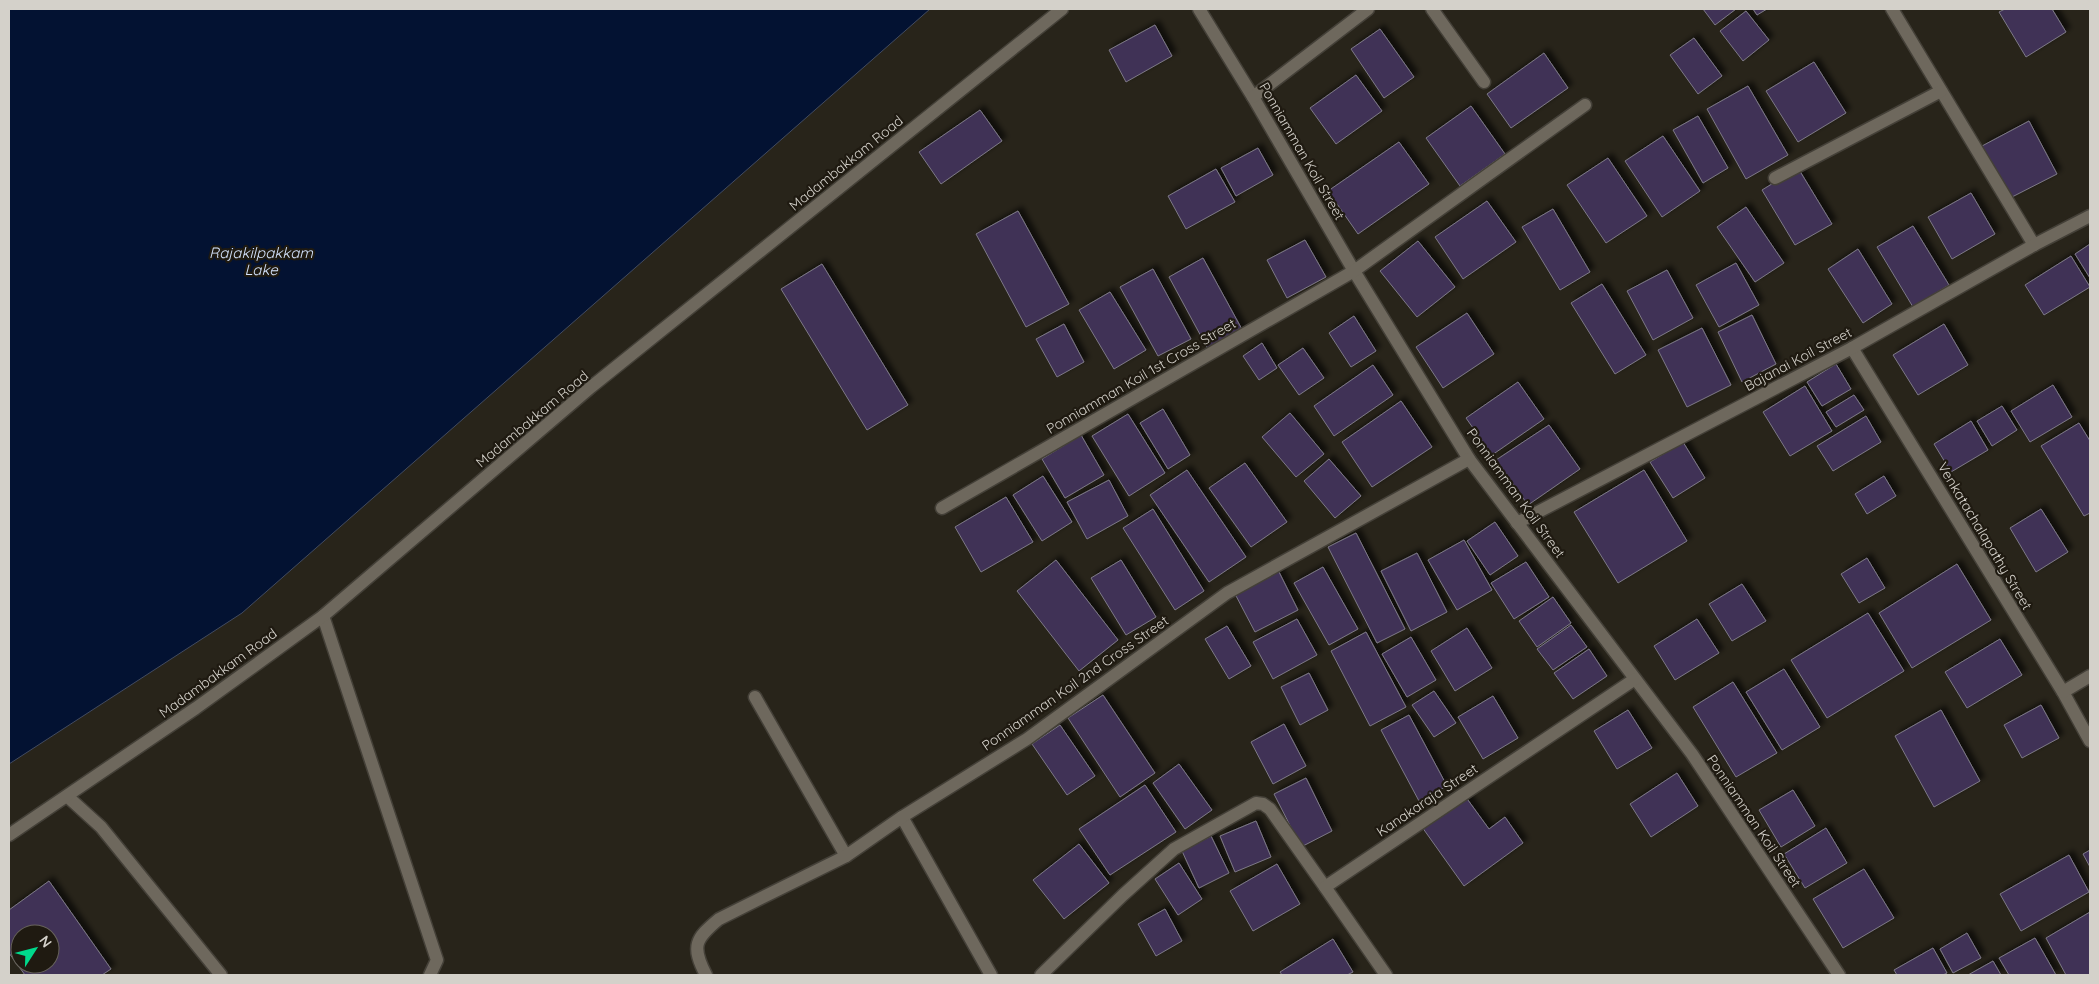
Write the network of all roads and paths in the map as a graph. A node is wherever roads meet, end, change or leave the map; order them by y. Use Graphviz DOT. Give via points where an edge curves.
graph roads {
  1 [pos="1062,9"];
  2 [pos="1199,9"];
  3 [pos="1368,9"];
  4 [pos="1432,9"];
  5 [pos="1892,9"];
  6 [pos="1484,82"];
  7 [pos="1941,91"];
  8 [pos="1253,97"];
  9 [pos="1585,105"];
  10 [pos="1776,178"];
  11 [pos="2090,216"];
  12 [pos="2034,245"];
  13 [pos="1354,271"];
  14 [pos="1852,348"];
  15 [pos="1469,459"];
  16 [pos="942,508"];
  17 [pos="1517,523"];
  18 [pos="323,616"];
  19 [pos="2090,676"];
  20 [pos="1635,679"];
  21 [pos="2063,692"];
  22 [pos="755,698"];
  23 [pos="2090,741"];
  24 [pos="68,797"];
  25 [pos="902,817"];
  26 [pos="9,835"];
  27 [pos="846,856"];
  28 [pos="1325,887"];
  29 [pos="221,975"];
  30 [pos="430,975"];
  31 [pos="706,975"];
  32 [pos="992,975"];
  33 [pos="1041,975"];
  34 [pos="1386,975"];
  35 [pos="1839,975"];
  1 -- 18 [label="street, Madambakkam Road" via="591,388"];
  2 -- 8 [label="street, Ponniamman Koil Street"];
  3 -- 8 [label="street"];
  4 -- 6 [label="street"];
  5 -- 7 [label="street"];
  7 -- 10 [label="street"];
  7 -- 12 [label="street"];
  8 -- 13 [label="street, Ponniamman Koil Street"];
  9 -- 13 [label="street, Ponniamman Koil 1st Cross Street"];
  11 -- 12 [label="street, Bajanai Koil Street"];
  12 -- 14 [label="street, Bajanai Koil Street"];
  13 -- 15 [label="street, Ponniamman Koil Street"];
  13 -- 16 [label="street, Ponniamman Koil 1st Cross Street"];
  14 -- 17 [label="street, Bajanai Koil Street"];
  14 -- 21 [label="street, Venkatachalapathy Street"];
  15 -- 17 [label="street, Ponniamman Koil Street"];
  15 -- 25 [label="street, Ponniamman Koil 2nd Cross Street" via="1227,593 1027,739"];
  17 -- 20 [label="street, Ponniamman Koil Street"];
  18 -- 24 [label="street, Madambakkam Road"];
  18 -- 30 [label="street" via="437,960"];
  19 -- 21 [label="street"];
  20 -- 28 [label="street, Kanakaraja Street"];
  20 -- 35 [label="street, Ponniamman Koil Street" via="1692,754"];
  21 -- 23 [label="street, Venkatachalapathy Street"];
  22 -- 27 [label="street"];
  24 -- 26 [label="street, Madambakkam Road"];
  24 -- 29 [label="street" via="102,827"];
  25 -- 27 [label="street, Ponniamman Koil 2nd Cross Street"];
  25 -- 32 [label="street"];
  27 -- 31 [label="street, Ponniamman Koil 2nd Cross Street" via="719,919 701,933 697,948"];
  28 -- 33 [label="street" via="1270,809 1256,803 1174,849"];
  28 -- 34 [label="street"];
}
